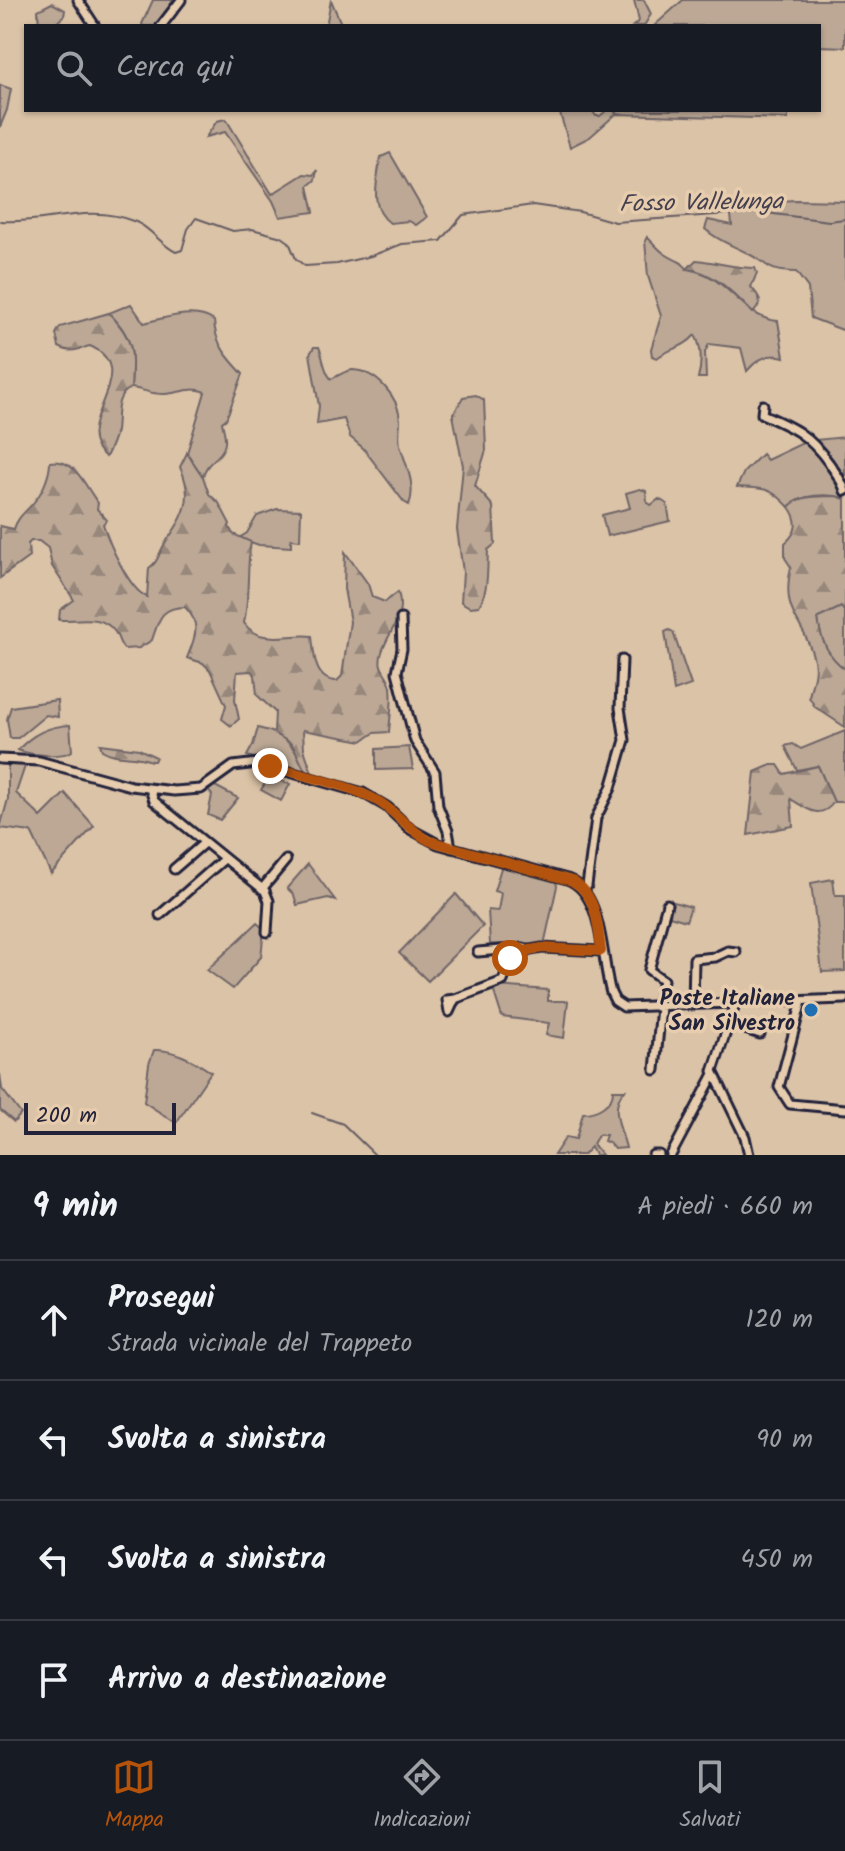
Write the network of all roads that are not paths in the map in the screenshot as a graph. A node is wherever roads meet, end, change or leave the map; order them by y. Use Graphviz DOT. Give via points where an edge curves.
graph roads {
  1 [pos="78,0"];
  2 [pos="181,0"];
  3 [pos="94,24"];
  4 [pos="163,24"];
  5 [pos="763,405"];
  6 [pos="845,491"];
  7 [pos="401,619"];
  8 [pos="622,660"];
  9 [pos="0,759"];
  10 [pos="150,789"];
  11 [pos="204,843"];
  12 [pos="451,848"];
  13 [pos="224,859"];
  14 [pos="286,860"];
  15 [pos="174,869"];
  16 [pos="262,889"];
  17 [pos="584,889"];
  18 [pos="667,904"];
  19 [pos="160,915"];
  20 [pos="267,932"];
  21 [pos="542,948"];
  22 [pos="601,951"];
  23 [pos="478,952"];
  24 [pos="736,952"];
  25 [pos="455,999"];
  26 [pos="845,999"];
  27 [pos="802,1001"];
  28 [pos="736,1002"];
  29 [pos="693,1005"];
  30 [pos="659,1007"];
  31 [pos="730,1024"];
  32 [pos="760,1034"];
  33 [pos="655,1070"];
  34 [pos="714,1074"];
  35 [pos="845,1109"];
  36 [pos="671,1155"];
  37 [pos="749,1155"];
  1 -- 3 [label="street"];
  2 -- 4 [label="street"];
  5 -- 6 [label="street" via="762,414 814,442"];
  7 -- 12 [label="street" via="397,672 415,741 435,772 438,806"];
  8 -- 17 [label="street" via="624,746 596,818"];
  9 -- 10 [label="street" via="39,761"];
  10 -- 11 [label="street" via="154,801"];
  10 -- 12 [label="street" via="201,789 233,766 258,763 363,793 423,837"];
  11 -- 13 [label="street"];
  11 -- 15 [label="street"];
  12 -- 17 [label="street" via="572,881"];
  13 -- 16 [label="street"];
  13 -- 19 [label="street"];
  14 -- 16 [label="street"];
  16 -- 20 [label="street" via="269,901"];
  17 -- 22 [label="street"];
  18 -- 30 [label="street" via="649,970 663,980"];
  21 -- 22 [label="street"];
  21 -- 23 [label="street"];
  21 -- 25 [label="street" via="513,953 503,981"];
  22 -- 30 [label="street" via="615,1001 627,1008"];
  24 -- 29 [label="street" via="694,959"];
  26 -- 27 [label="street"];
  27 -- 28 [label="street"];
  27 -- 35 [label="street" via="779,1087 790,1104"];
  28 -- 29 [label="street"];
  28 -- 31 [label="street"];
  29 -- 30 [label="street"];
  30 -- 33 [label="street"];
  31 -- 32 [label="street"];
  31 -- 34 [label="street"];
  34 -- 36 [label="street"];
  34 -- 37 [label="street"];
}
